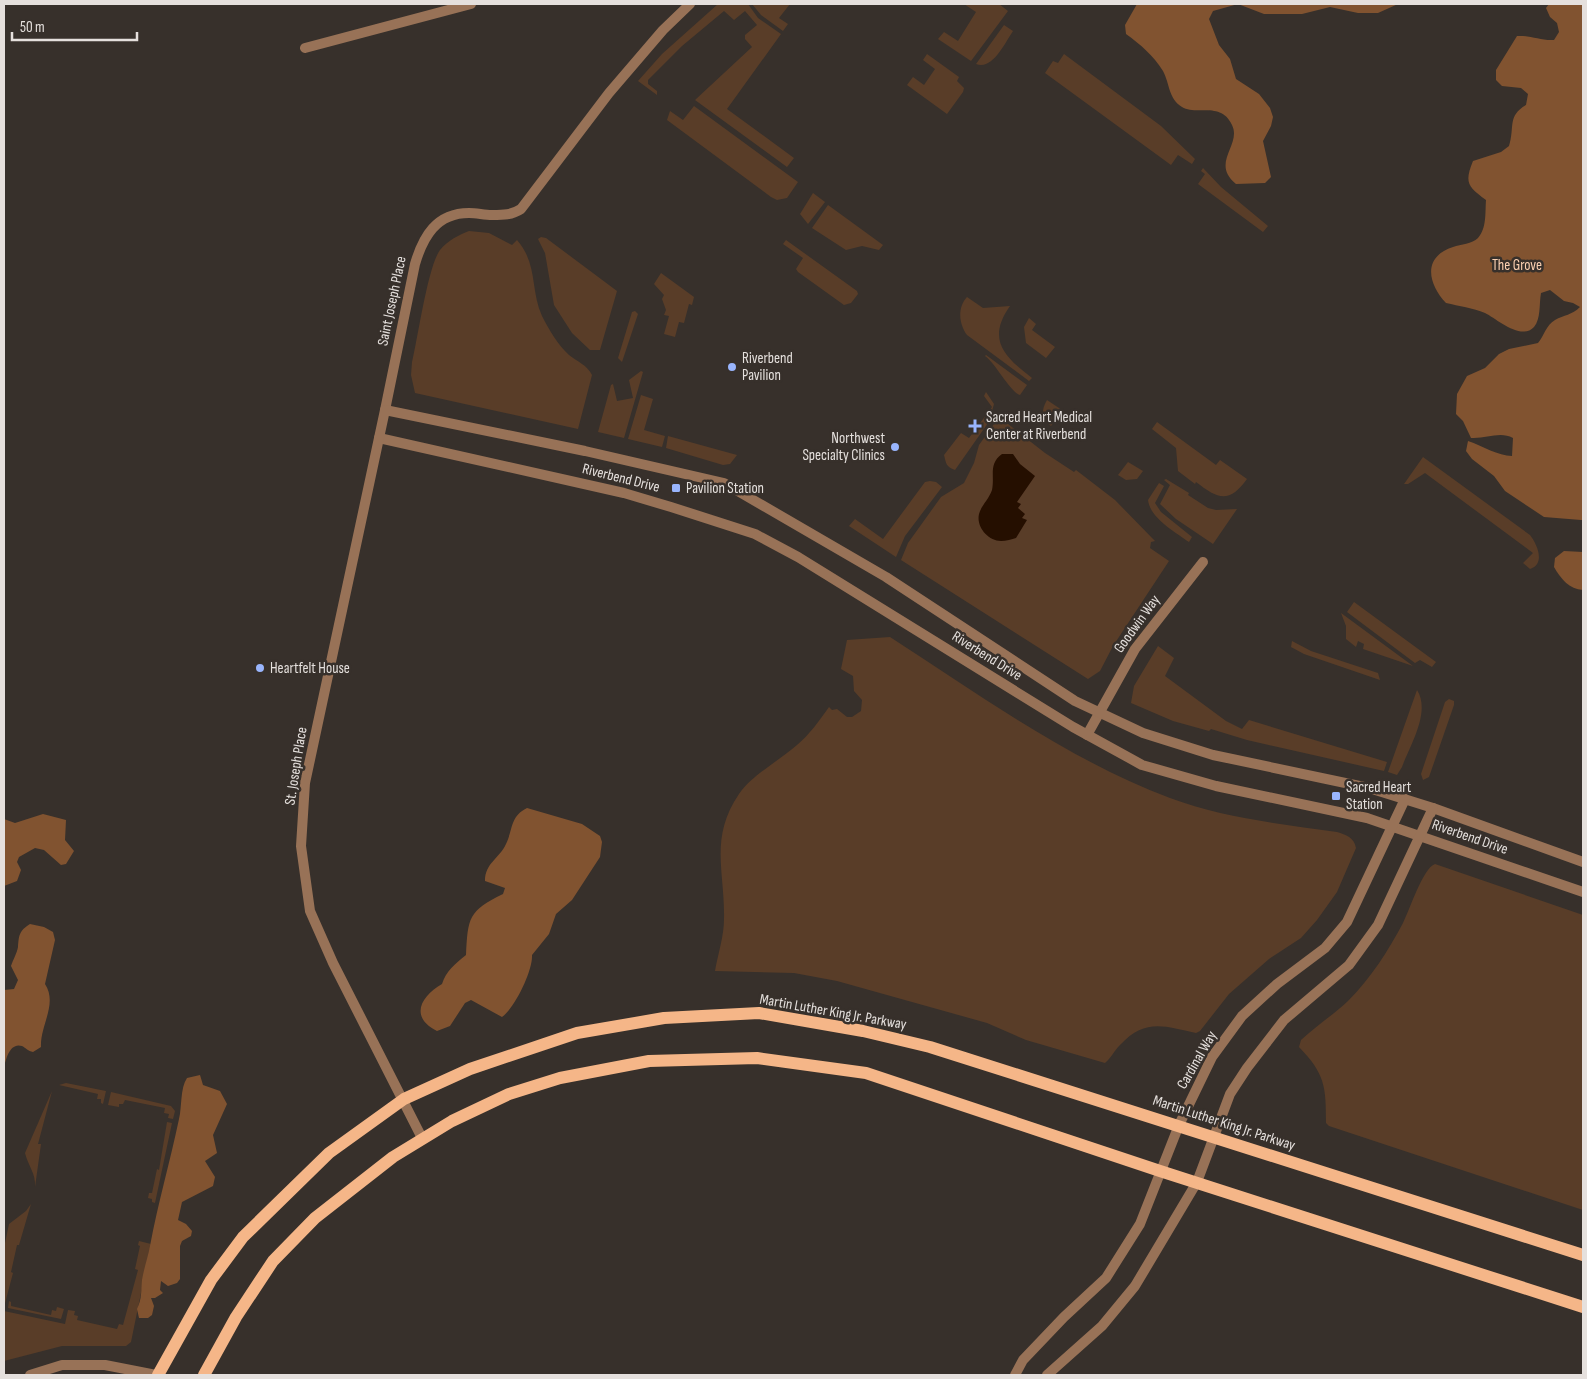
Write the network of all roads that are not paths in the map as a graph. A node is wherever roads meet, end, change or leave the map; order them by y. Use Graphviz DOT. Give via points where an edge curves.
graph roads {
  1 [pos="471,4"];
  2 [pos="690,4"];
  3 [pos="305,48"];
  4 [pos="385,410"];
  5 [pos="379,438"];
  6 [pos="1203,562"];
  7 [pos="1100,712"];
  8 [pos="1087,735"];
  9 [pos="1405,799"];
  10 [pos="1433,808"];
  11 [pos="1393,827"];
  12 [pos="1421,836"];
  13 [pos="1583,862"];
  14 [pos="1583,892"];
  15 [pos="404,1099"];
  16 [pos="1179,1125"];
  17 [pos="1212,1137"];
  18 [pos="422,1138"];
  19 [pos="1160,1171"];
  20 [pos="1197,1182"];
  21 [pos="1583,1255"];
  22 [pos="1583,1307"];
  23 [pos="30,1375"];
  24 [pos="157,1375"];
  25 [pos="204,1375"];
  26 [pos="1015,1375"];
  27 [pos="1047,1375"];
  1 -- 3 [label="street"];
  2 -- 4 [label="street, Saint Joseph Place" via="609,93 521,208 508,215 467,213 449,217 434,226 422,243 415,264"];
  4 -- 5 [label="street, St. Joseph Place"];
  4 -- 7 [label="street, Riverbend Drive" via="724,483 886,577 1075,701"];
  5 -- 8 [label="street, Riverbend Drive" via="624,493 755,534"];
  5 -- 15 [label="street, St. Joseph Place" via="305,783 301,846 310,911 333,963"];
  6 -- 7 [label="street, Goodwin Way" via="1134,649"];
  7 -- 8 [label="street, Goodwin Way"];
  7 -- 9 [label="street, Riverbend Drive" via="1143,733 1213,755 1370,788"];
  8 -- 11 [label="street, Riverbend Drive" via="1142,766 1216,786 1367,818"];
  9 -- 10 [label="street, Riverbend Drive"];
  9 -- 11 [label="street, Cardinal Way"];
  10 -- 12 [label="street"];
  10 -- 13 [label="street, Riverbend Drive"];
  11 -- 12 [label="street, Riverbend Drive"];
  11 -- 16 [label="street, Cardinal Way" via="1347,922 1325,948 1277,984 1242,1016 1212,1057"];
  12 -- 14 [label="street, Riverbend Drive"];
  12 -- 17 [label="street" via="1378,926 1349,965 1284,1020 1230,1094"];
  15 -- 16 [label="main road, Martin Luther King Jr. Parkway" via="470,1069 577,1033 664,1018 759,1013 863,1031 930,1047"];
  15 -- 18 [label="street, St. Joseph Place"];
  15 -- 24 [label="main road, Martin Luther King Jr. Parkway" via="329,1153 243,1237 211,1280"];
  16 -- 17 [label="main road, Martin Luther King Jr. Parkway"];
  16 -- 19 [label="street, Cardinal Way"];
  17 -- 20 [label="street"];
  17 -- 21 [label="main road, Martin Luther King Jr. Parkway"];
  18 -- 19 [label="main road" via="509,1094 560,1078 649,1061 757,1058 866,1072"];
  18 -- 25 [label="main road" via="314,1218 273,1261 236,1317"];
  19 -- 20 [label="main road"];
  19 -- 26 [label="street, Cardinal Way" via="1140,1224 1106,1278 1030,1353"];
  20 -- 22 [label="main road"];
  20 -- 27 [label="street" via="1136,1286 1102,1326"];
  23 -- 24 [label="street" via="62,1365 105,1365"];
}
